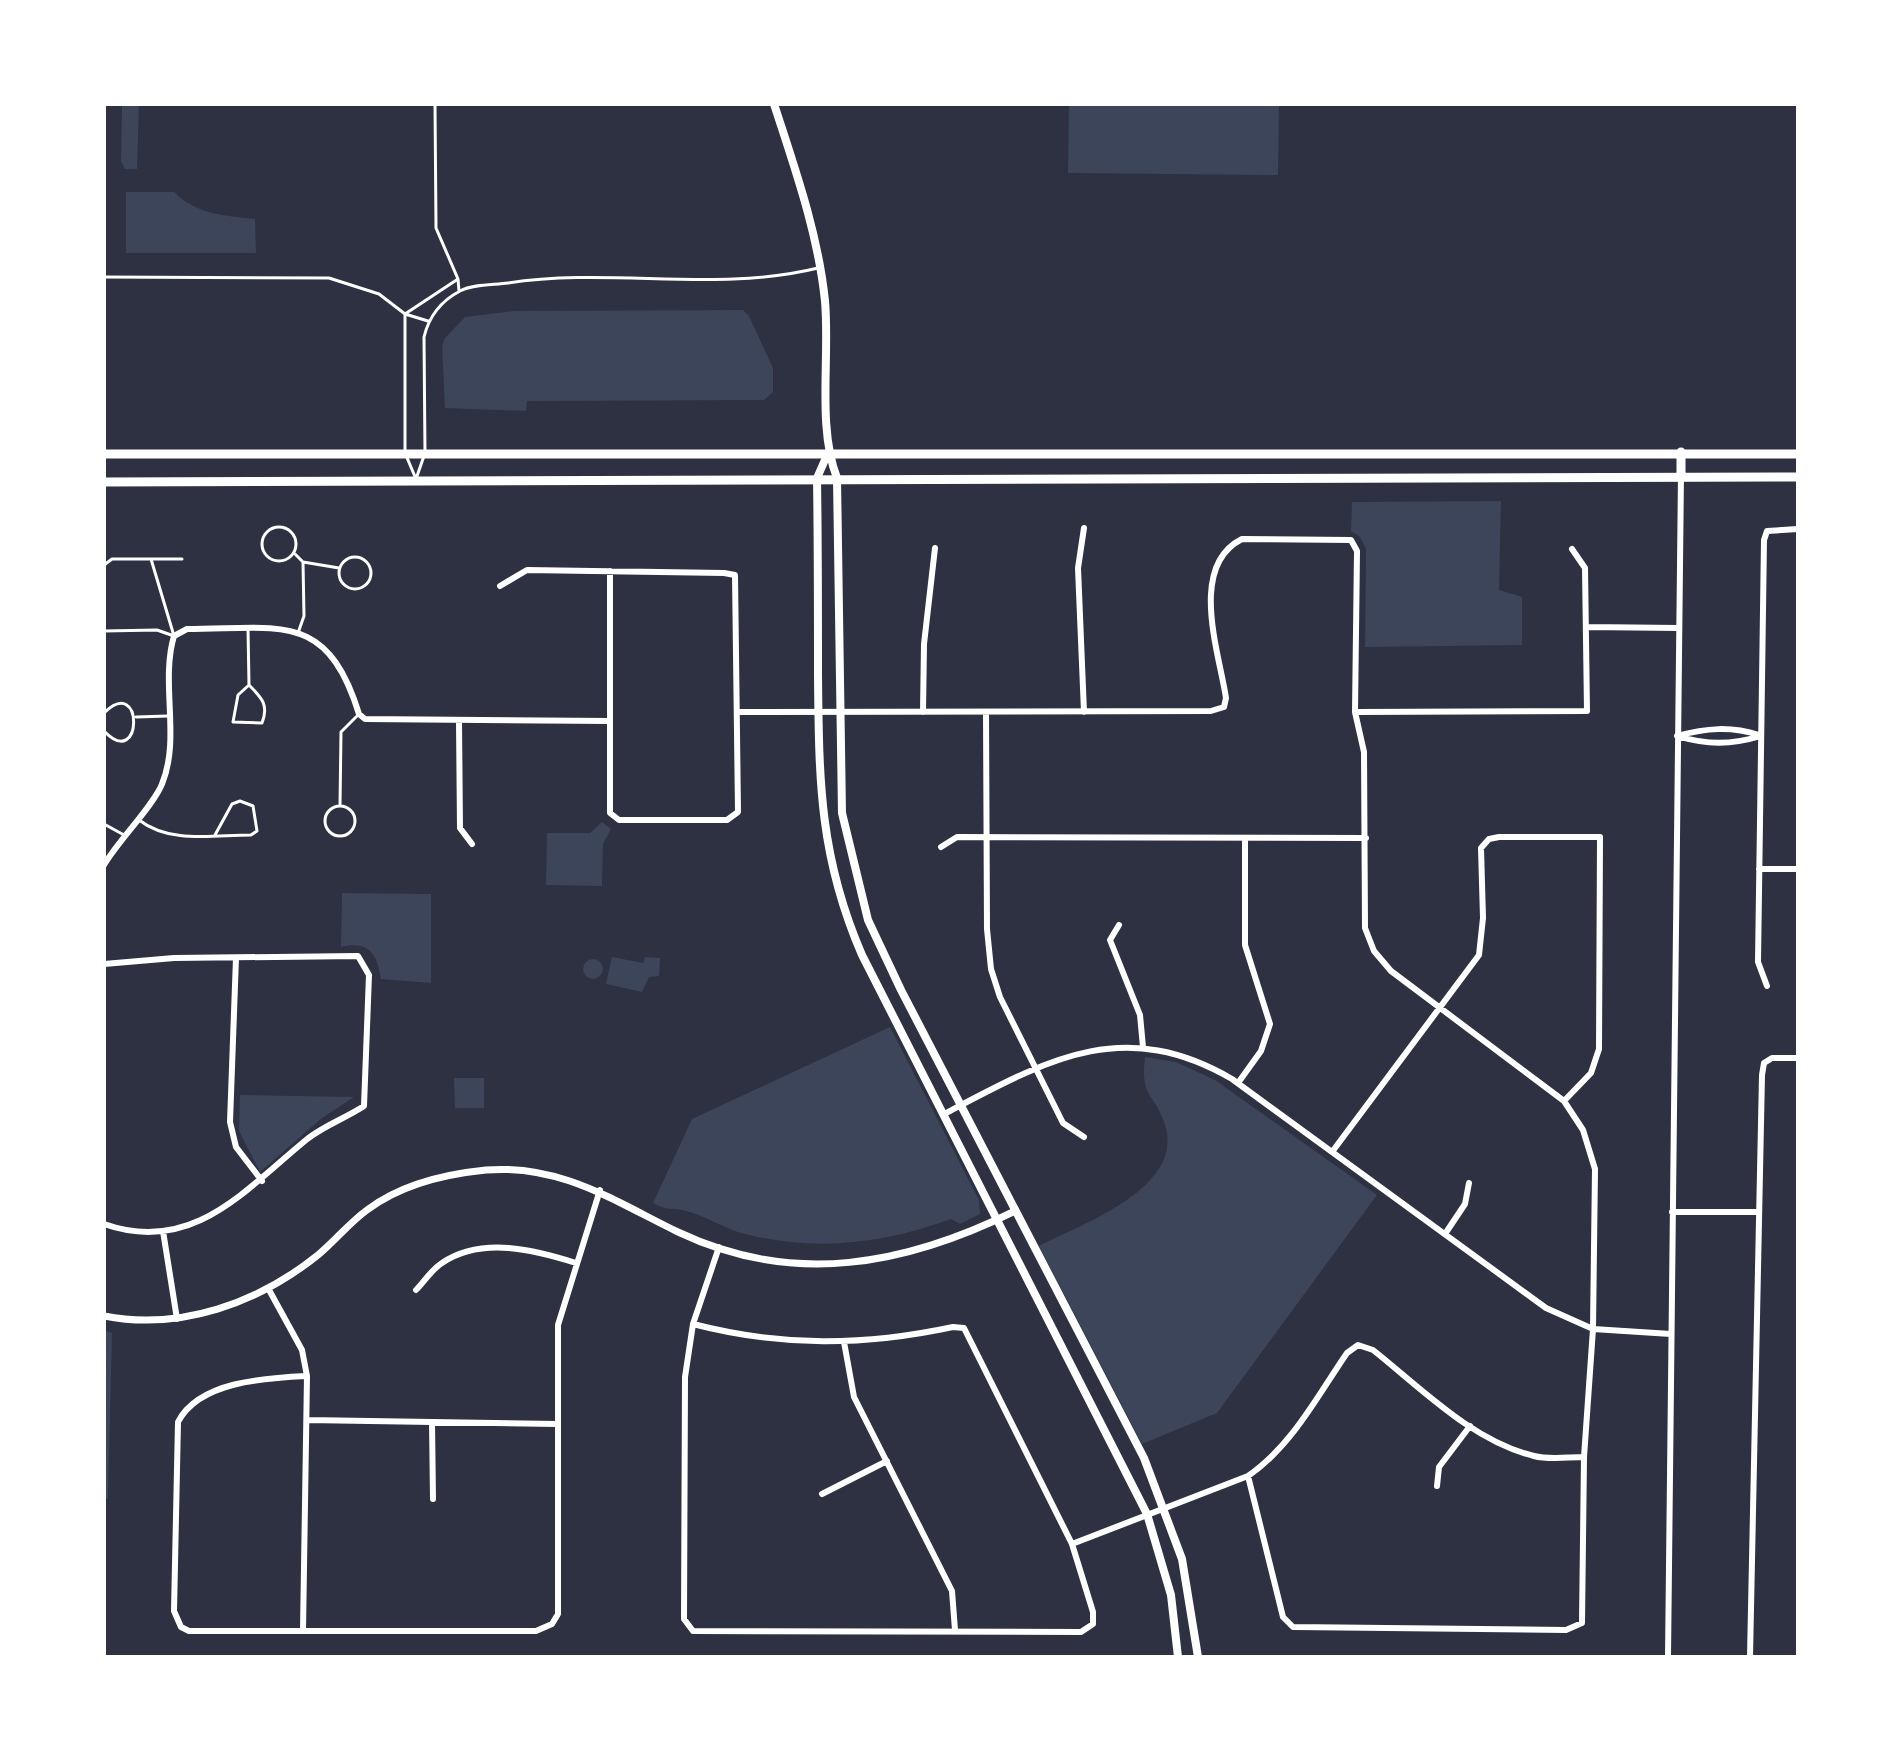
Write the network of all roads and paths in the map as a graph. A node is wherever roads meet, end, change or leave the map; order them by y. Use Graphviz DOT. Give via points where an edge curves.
graph roads {
  1 [pos="435,104"];
  2 [pos="774,104"];
  3 [pos="821,267"];
  4 [pos="104,277"];
  5 [pos="458,279"];
  6 [pos="459,291"];
  7 [pos="405,314"];
  8 [pos="428,321"];
  9 [pos="1681,452"];
  10 [pos="405,453"];
  11 [pos="425,453"];
  12 [pos="828,453"];
  13 [pos="104,454"];
  14 [pos="1798,454"];
  15 [pos="1681,474"];
  16 [pos="1798,477"];
  17 [pos="817,478"];
  18 [pos="837,478"];
  19 [pos="416,479"];
  20 [pos="104,482"];
  21 [pos="1084,528"];
  22 [pos="1798,529"];
  23 [pos="935,548"];
  24 [pos="1572,549"];
  25 [pos="293,553"];
  26 [pos="151,559"];
  27 [pos="182,559"];
  28 [pos="303,562"];
  29 [pos="104,565"];
  30 [pos="340,568"];
  31 [pos="610,571"];
  32 [pos="500,586"];
  33 [pos="1588,627"];
  34 [pos="1678,628"];
  35 [pos="248,629"];
  36 [pos="104,631"];
  37 [pos="298,633"];
  38 [pos="174,636"];
  39 [pos="249,685"];
  40 [pos="737,712"];
  41 [pos="819,712"];
  42 [pos="838,712"];
  43 [pos="923,712"];
  44 [pos="986,712"];
  45 [pos="1084,712"];
  46 [pos="1355,712"];
  47 [pos="104,713"];
  48 [pos="359,714"];
  49 [pos="168,716"];
  50 [pos="135,717"];
  51 [pos="610,721"];
  52 [pos="459,722"];
  53 [pos="104,731"];
  54 [pos="1677,736"];
  55 [pos="1761,736"];
  56 [pos="340,806"];
  57 [pos="136,818"];
  58 [pos="104,824"];
  59 [pos="124,835"];
  60 [pos="215,835"];
  61 [pos="987,837"];
  62 [pos="1245,838"];
  63 [pos="1366,838"];
  64 [pos="472,844"];
  65 [pos="941,847"];
  66 [pos="104,865"];
  67 [pos="1759,869"];
  68 [pos="1798,869"];
  69 [pos="1119,925"];
  70 [pos="236,958"];
  71 [pos="104,964"];
  72 [pos="1767,986"];
  73 [pos="1442,1009"];
  74 [pos="1143,1047"];
  75 [pos="1798,1058"];
  76 [pos="1037,1069"];
  77 [pos="1238,1083"];
  78 [pos="1564,1101"];
  79 [pos="961,1105"];
  80 [pos="944,1114"];
  81 [pos="1084,1137"];
  82 [pos="1332,1152"];
  83 [pos="262,1181"];
  84 [pos="1469,1183"];
  85 [pos="600,1190"];
  86 [pos="1015,1211"];
  87 [pos="1672,1212"];
  88 [pos="1759,1212"];
  89 [pos="997,1220"];
  90 [pos="104,1224"];
  91 [pos="163,1231"];
  92 [pos="1445,1234"];
  93 [pos="719,1247"];
  94 [pos="576,1263"];
  95 [pos="268,1288"];
  96 [pos="416,1290"];
  97 [pos="104,1316"];
  98 [pos="177,1319"];
  99 [pos="693,1324"];
  100 [pos="1593,1329"];
  101 [pos="1671,1334"];
  102 [pos="844,1342"];
  103 [pos="307,1376"];
  104 [pos="307,1420"];
  105 [pos="432,1422"];
  106 [pos="557,1424"];
  107 [pos="1470,1426"];
  108 [pos="1584,1457"];
  109 [pos="887,1461"];
  110 [pos="1248,1476"];
  111 [pos="1437,1486"];
  112 [pos="822,1494"];
  113 [pos="433,1499"];
  114 [pos="1164,1507"];
  115 [pos="1147,1514"];
  116 [pos="1072,1544"];
  117 [pos="955,1630"];
  118 [pos="303,1631"];
  119 [pos="1178,1657"];
  120 [pos="1198,1657"];
  121 [pos="1668,1657"];
  122 [pos="1750,1657"];
  1 -- 5 [label="lane" via="436,228"];
  2 -- 3 [label="main road"];
  3 -- 6 [label="lane" via="766,277 540,278"];
  3 -- 12 [label="main road"];
  4 -- 7 [label="lane" via="329,278 379,294"];
  5 -- 6 [label="lane"];
  5 -- 7 [label="lane"];
  6 -- 8 [label="lane"];
  7 -- 8 [label="lane"];
  7 -- 10 [label="lane"];
  8 -- 11 [label="lane"];
  9 -- 12 [label="main road"];
  9 -- 14 [label="main road"];
  9 -- 15 [label="main road"];
  10 -- 11 [label="main road"];
  10 -- 13 [label="main road"];
  10 -- 19 [label="lane"];
  11 -- 12 [label="main road"];
  11 -- 19 [label="lane"];
  12 -- 17 [label="main road"];
  12 -- 18 [label="main road"];
  15 -- 16 [label="main road"];
  15 -- 18 [label="main road"];
  15 -- 34 [label="street"];
  17 -- 18 [label="main road"];
  17 -- 19 [label="main road"];
  17 -- 41 [label="main road"];
  18 -- 42 [label="main road"];
  19 -- 20 [label="main road"];
  21 -- 45 [label="street" via="1078,592"];
  22 -- 55 [label="street" via="1767,531"];
  23 -- 43 [label="street"];
  24 -- 33 [label="street" via="1585,568"];
  25 -- 25 [label="lane" via="296,542 291,532 281,527 266,533 263,549 269,558 280,561"];
  25 -- 28 [label="lane"];
  26 -- 27 [label="lane"];
  26 -- 29 [label="lane" via="112,559"];
  26 -- 38 [label="lane"];
  28 -- 30 [label="lane"];
  28 -- 37 [label="lane" via="304,616"];
  30 -- 30 [label="lane" via="347,587 357,589 370,580 361,558 346,560"];
  31 -- 32 [label="street" via="527,570"];
  31 -- 40 [label="street" via="735,575"];
  31 -- 51 [label="street"];
  33 -- 34 [label="street"];
  33 -- 46 [label="street" via="1587,711"];
  34 -- 54 [label="street"];
  35 -- 37 [label="street"];
  35 -- 38 [label="street" via="187,629"];
  35 -- 39 [label="lane"];
  36 -- 38 [label="lane" via="157,630"];
  37 -- 48 [label="street" via="321,642 340,665"];
  38 -- 49 [label="street"];
  39 -- 39 [label="lane" via="238,695 233,722 262,723 264,701"];
  40 -- 41 [label="street"];
  40 -- 51 [label="street" via="738,812 727,820 619,820 610,813"];
  41 -- 42 [label="street"];
  41 -- 80 [label="main road" via="822,817 837,888 862,955"];
  42 -- 43 [label="street"];
  42 -- 79 [label="main road" via="842,813 868,920"];
  43 -- 44 [label="street"];
  44 -- 45 [label="street"];
  44 -- 61 [label="street"];
  45 -- 46 [label="street" via="1224,707 1211,594 1218,565 1242,539 1351,540 1357,551"];
  46 -- 63 [label="street" via="1364,752"];
  47 -- 50 [label="lane" via="119,705"];
  48 -- 52 [label="street" via="378,722"];
  48 -- 56 [label="lane" via="341,732"];
  49 -- 50 [label="lane"];
  49 -- 57 [label="street" via="162,785"];
  50 -- 53 [label="lane" via="134,730 126,737 116,739"];
  51 -- 52 [label="street"];
  52 -- 64 [label="street" via="460,828"];
  54 -- 55 [label="street" via="1701,743 1737,743"];
  54 -- 55 [label="street" via="1701,729 1738,729"];
  54 -- 87 [label="street"];
  55 -- 67 [label="street"];
  56 -- 56 [label="lane" via="324,818 326,828 338,837 348,834 355,822"];
  57 -- 59 [label="street"];
  57 -- 60 [label="lane" via="155,833"];
  58 -- 59 [label="lane"];
  59 -- 66 [label="street"];
  60 -- 60 [label="lane" via="257,831 253,806 232,804"];
  61 -- 62 [label="street"];
  61 -- 65 [label="street" via="957,837"];
  61 -- 76 [label="street" via="991,969"];
  62 -- 63 [label="street"];
  62 -- 77 [label="street" via="1245,945 1270,1024 1261,1051"];
  63 -- 73 [label="street" via="1365,928 1374,951 1391,971"];
  67 -- 68 [label="street"];
  67 -- 72 [label="street" via="1758,962"];
  69 -- 74 [label="street" via="1110,940 1140,1015"];
  70 -- 71 [label="street"];
  70 -- 83 [label="street" via="230,1122 236,1147"];
  70 -- 83 [label="street" via="358,956 369,975 364,1106 308,1138"];
  73 -- 78 [label="street"];
  73 -- 78 [label="street" via="1479,955 1481,848 1489,839 1600,837 1599,1049 1591,1073"];
  73 -- 82 [label="street"];
  74 -- 76 [label="street" via="1090,1050"];
  74 -- 77 [label="street" via="1193,1058"];
  75 -- 88 [label="street" via="1764,1063"];
  76 -- 79 [label="street"];
  76 -- 81 [label="street" via="1063,1123"];
  77 -- 82 [label="street"];
  78 -- 100 [label="street" via="1583,1130 1595,1169"];
  79 -- 80 [label="street"];
  79 -- 86 [label="main road"];
  80 -- 89 [label="main road"];
  82 -- 92 [label="street"];
  83 -- 91 [label="street" via="214,1216"];
  84 -- 92 [label="street" via="1465,1204"];
  85 -- 93 [label="street"];
  85 -- 94 [label="street"];
  85 -- 95 [label="street" via="517,1169 430,1180 368,1209 317,1256"];
  86 -- 89 [label="street"];
  86 -- 114 [label="main road" via="1144,1458"];
  87 -- 88 [label="street"];
  87 -- 101 [label="street"];
  88 -- 122 [label="street"];
  89 -- 93 [label="street" via="918,1251 860,1263 782,1261"];
  89 -- 115 [label="main road"];
  90 -- 91 [label="street" via="124,1231"];
  91 -- 98 [label="street"];
  92 -- 100 [label="street" via="1546,1308"];
  93 -- 99 [label="street"];
  94 -- 96 [label="street" via="530,1249 470,1252 442,1263"];
  94 -- 106 [label="street" via="558,1325"];
  95 -- 98 [label="street" via="233,1305"];
  95 -- 103 [label="street" via="302,1350"];
  97 -- 98 [label="street" via="134,1322"];
  99 -- 102 [label="street" via="775,1341"];
  99 -- 117 [label="street" via="685,1377 684,1574 684,1619 693,1631"];
  100 -- 101 [label="street"];
  100 -- 108 [label="street"];
  101 -- 121 [label="street"];
  102 -- 109 [label="street" via="854,1397"];
  102 -- 116 [label="street" via="964,1328"];
  103 -- 104 [label="street"];
  103 -- 118 [label="street" via="258,1379 200,1398 184,1411 178,1422 174,1611 189,1631"];
  104 -- 105 [label="street"];
  104 -- 118 [label="street"];
  105 -- 106 [label="street"];
  105 -- 113 [label="street"];
  106 -- 118 [label="street" via="558,1614 552,1624 536,1631"];
  107 -- 108 [label="street" via="1501,1446 1537,1457"];
  107 -- 110 [label="street" via="1373,1350 1358,1345 1347,1353 1283,1446"];
  107 -- 111 [label="street" via="1439,1467"];
  108 -- 110 [label="street" via="1582,1623 1566,1630 1293,1627 1283,1617"];
  109 -- 112 [label="street"];
  109 -- 117 [label="street" via="952,1591"];
  110 -- 114 [label="street"];
  114 -- 115 [label="street"];
  114 -- 120 [label="main road" via="1182,1559"];
  115 -- 116 [label="street"];
  115 -- 119 [label="main road" via="1171,1595"];
  116 -- 117 [label="street" via="1093,1624 1081,1632"];
}
